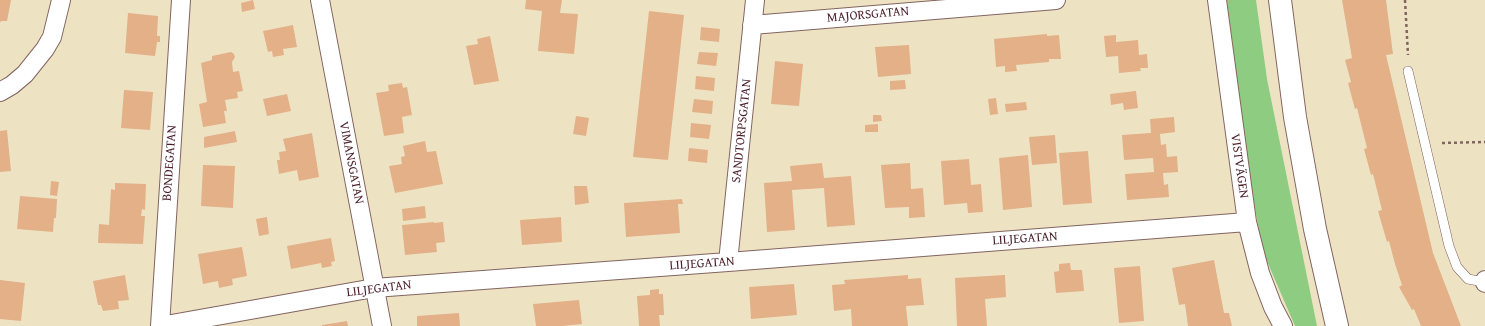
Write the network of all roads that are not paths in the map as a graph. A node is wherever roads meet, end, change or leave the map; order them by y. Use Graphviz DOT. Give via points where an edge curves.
graph roads {
  1 [pos="61,0"];
  2 [pos="181,0"];
  3 [pos="320,0"];
  4 [pos="755,0"];
  5 [pos="1056,0"];
  6 [pos="1217,0"];
  7 [pos="1280,0"];
  8 [pos="752,25"];
  9 [pos="1408,71"];
  10 [pos="0,92"];
  11 [pos="1247,222"];
  12 [pos="728,262"];
  13 [pos="1485,282"];
  14 [pos="374,288"];
  15 [pos="160,326"];
  16 [pos="382,326"];
  17 [pos="1283,326"];
  18 [pos="1337,326"];
  1 -- 10 [label="street" via="52,36 45,49 24,74"];
  2 -- 15 [label="street, BONDEGATAN"];
  3 -- 14 [label="street, VIMANSGATAN"];
  4 -- 8 [label="street, SANDTORPSGATAN"];
  5 -- 8 [label="street, MAJORSGATAN"];
  6 -- 11 [label="street, VISTVÄGEN"];
  7 -- 18 [label="main road" via="1295,117 1315,229"];
  8 -- 12 [label="street, SANDTORPSGATAN"];
  9 -- 13 [label="lane" via="1449,246 1457,267 1468,279"];
  11 -- 12 [label="street, LILJEGATAN"];
  11 -- 17 [label="street, VISTVÄGEN" via="1260,273"];
  12 -- 14 [label="street, LILJEGATAN"];
  14 -- 15 [label="street, LILJEGATAN"];
  14 -- 16 [label="street, VIMANSGATAN"];
}
